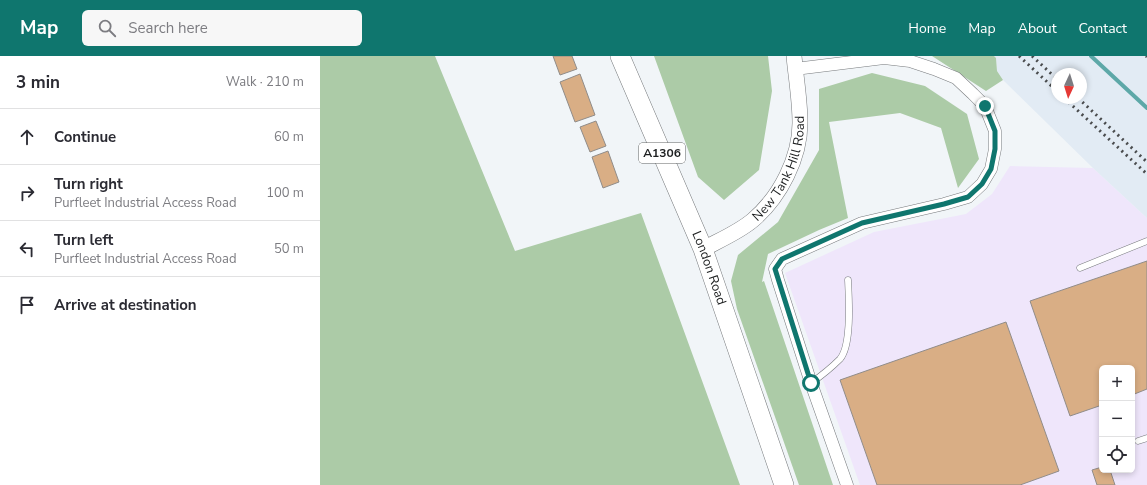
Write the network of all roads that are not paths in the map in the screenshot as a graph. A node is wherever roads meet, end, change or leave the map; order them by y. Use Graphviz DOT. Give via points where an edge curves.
graph roads {
  1 [pos="620,56"];
  2 [pos="794,62"];
  3 [pos="1147,241"];
  4 [pos="703,249"];
  5 [pos="1080,268"];
  6 [pos="848,280"];
  7 [pos="811,383"];
  8 [pos="1147,438"];
  9 [pos="1138,441"];
  10 [pos="784,485"];
  11 [pos="847,485"];
  1 -- 4 [label="main road, London Road / A1306"];
  2 -- 4 [label="street, New Tank Hill Road" via="800,124 796,152 787,176 773,198 754,219 738,231"];
  2 -- 7 [label="street" via="884,58 910,61 934,68 956,78 974,94 985,106 995,131 991,169 982,184 968,197 862,223 782,259 775,269"];
  3 -- 5 [label="lane"];
  4 -- 10 [label="main road, London Road / A1306"];
  6 -- 7 [label="lane" via="846,347 841,358"];
  7 -- 11 [label="street"];
  8 -- 9 [label="lane"];
}
